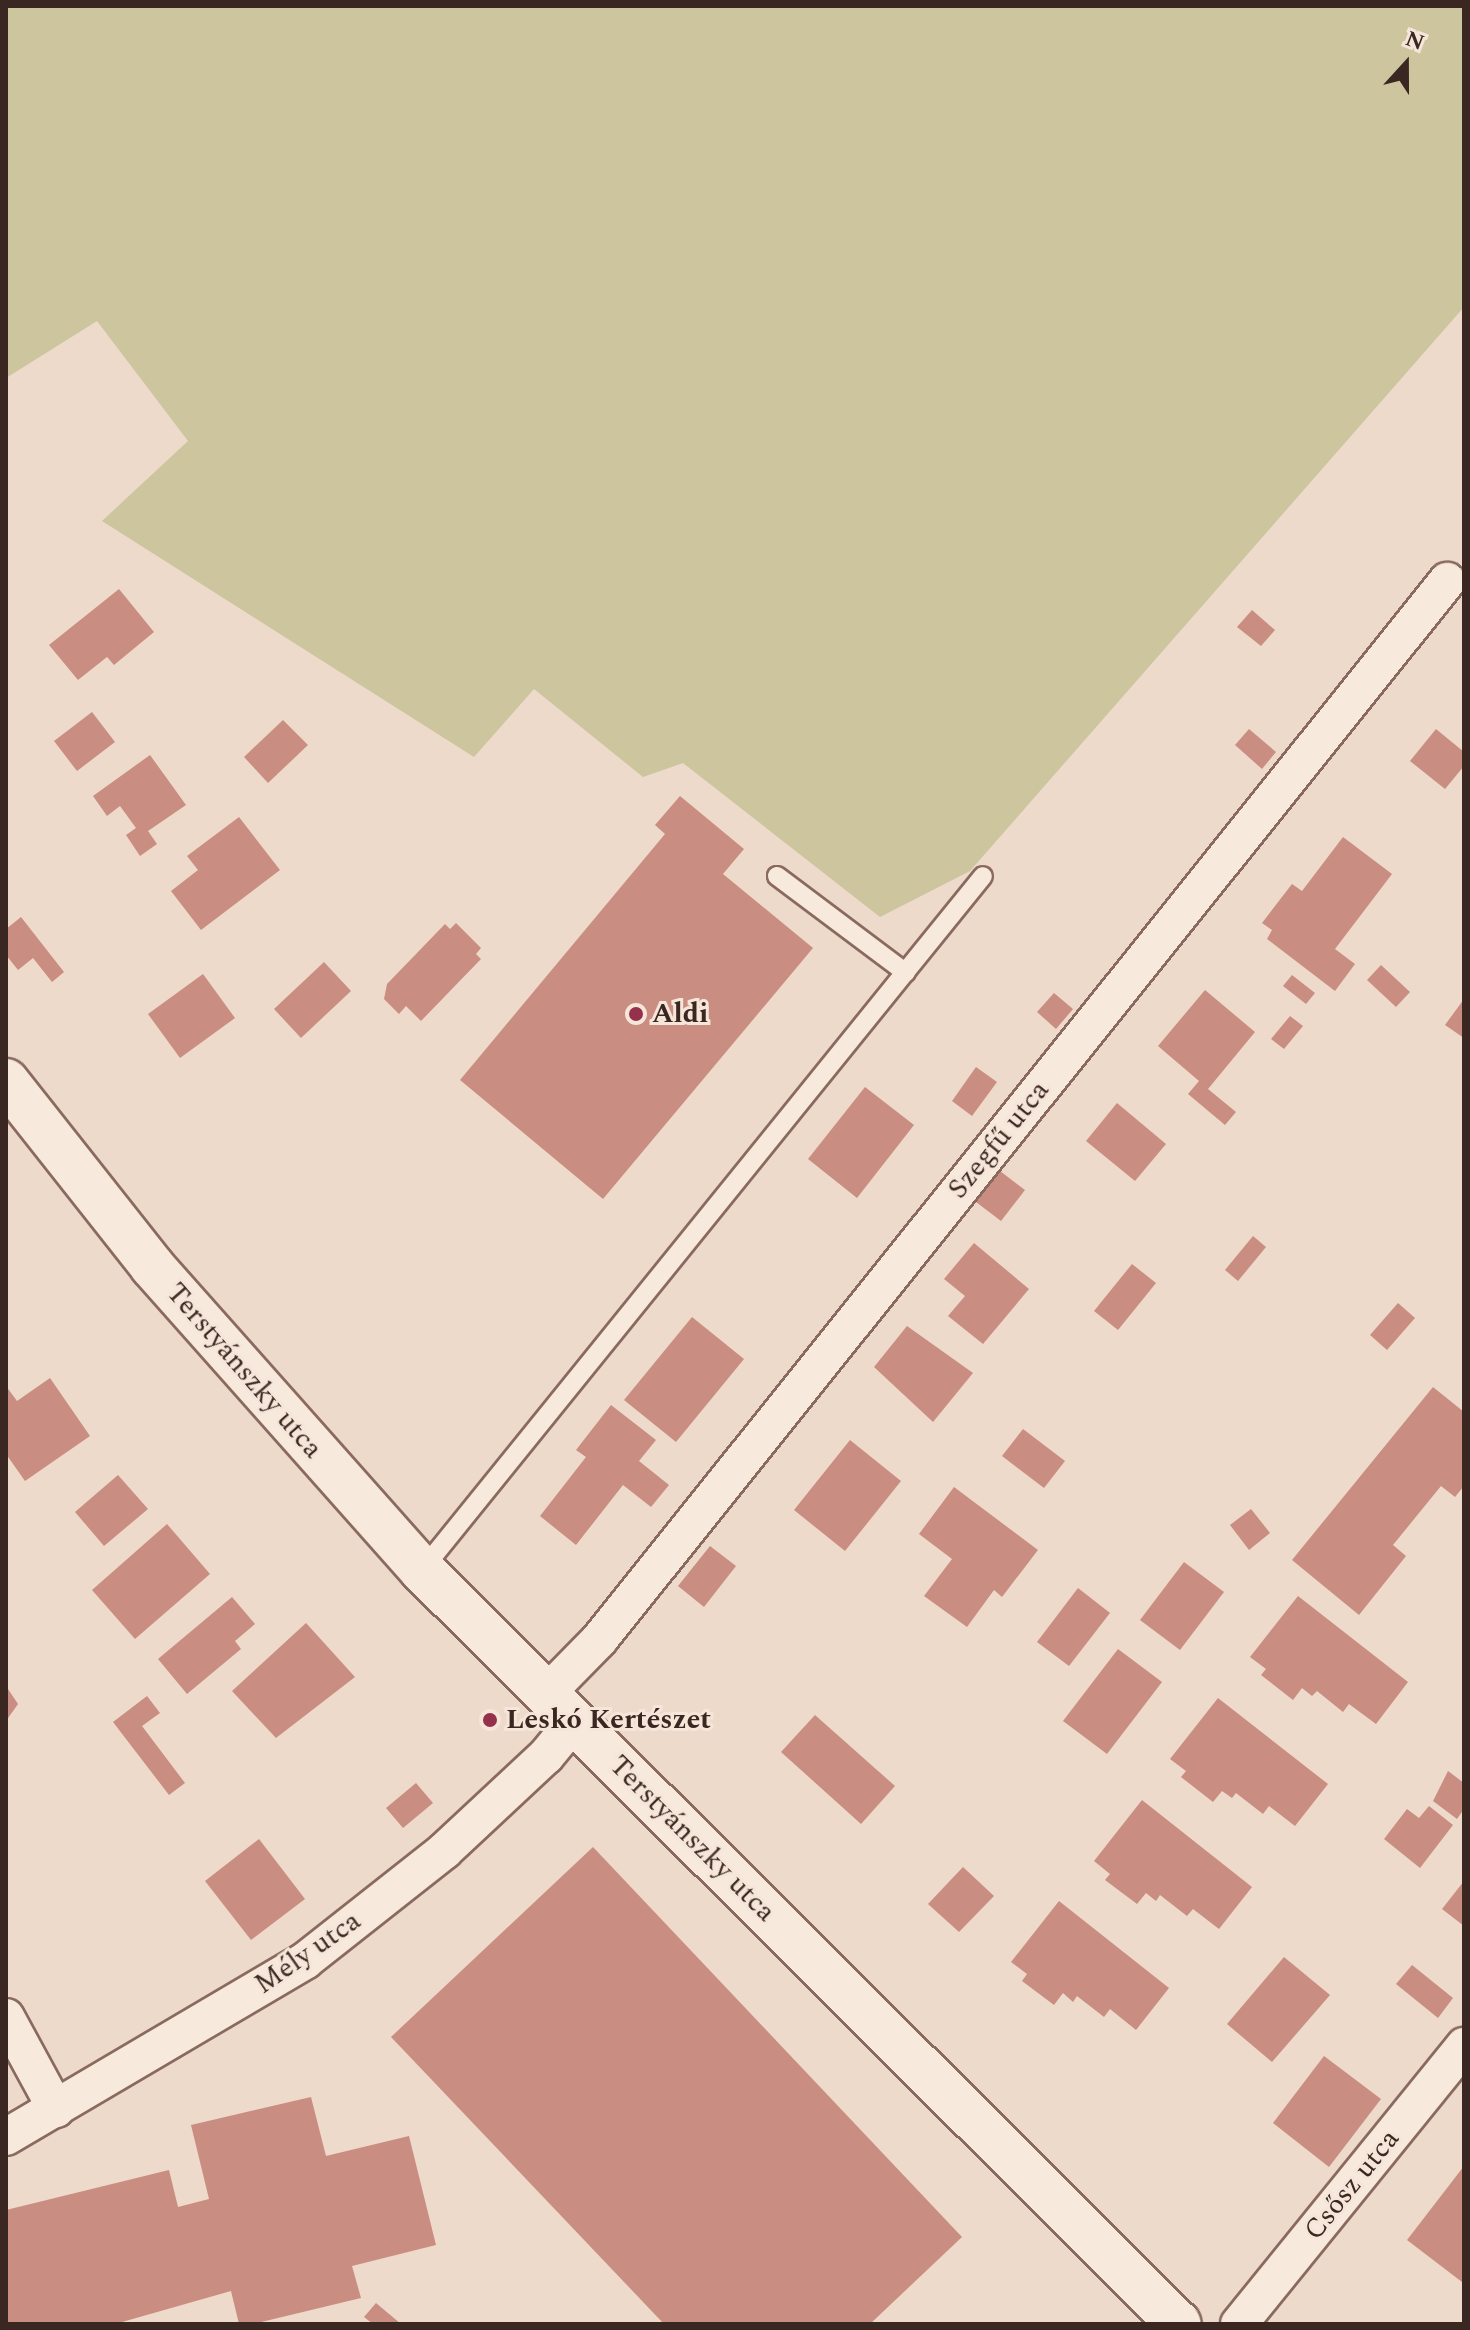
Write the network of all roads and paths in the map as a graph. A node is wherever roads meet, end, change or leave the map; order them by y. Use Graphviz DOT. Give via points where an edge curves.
graph roads {
  1 [pos="1447,581"];
  2 [pos="777,876"];
  3 [pos="983,876"];
  4 [pos="906,973"];
  5 [pos="6,1081"];
  6 [pos="422,1570"];
  7 [pos="560,1708"];
  8 [pos="6,2017"];
  9 [pos="1464,2046"];
  10 [pos="56,2109"];
  11 [pos="6,2137"];
  12 [pos="1179,2324"];
  13 [pos="1239,2324"];
  1 -- 7 [label="street, Szegfű utca" via="599,1640"];
  2 -- 4 [label="lane"];
  3 -- 4 [label="lane"];
  4 -- 6 [label="lane"];
  5 -- 6 [label="main road, Terstyánszky utca" via="152,1266"];
  6 -- 7 [label="main road, Terstyánszky utca"];
  7 -- 10 [label="street, Mély utca" via="546,1756 444,1851 306,1960"];
  7 -- 12 [label="main road, Terstyánszky utca"];
  8 -- 10 [label="street"];
  9 -- 13 [label="street, Csősz utca"];
  10 -- 11 [label="street, Mély utca"];
}
